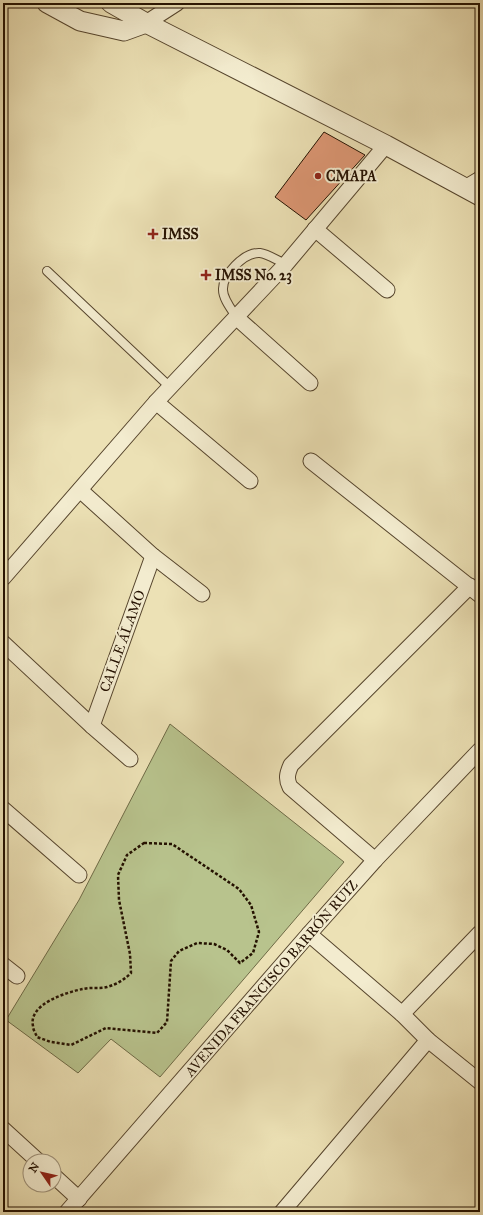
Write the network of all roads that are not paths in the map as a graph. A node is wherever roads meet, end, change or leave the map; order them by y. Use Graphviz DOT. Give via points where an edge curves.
graph roads {
  1 [pos="47,3"];
  2 [pos="111,3"];
  3 [pos="177,3"];
  4 [pos="146,22"];
  5 [pos="386,145"];
  6 [pos="475,188"];
  7 [pos="315,229"];
  8 [pos="286,264"];
  9 [pos="47,271"];
  10 [pos="387,290"];
  11 [pos="236,318"];
  12 [pos="310,383"];
  13 [pos="170,387"];
  14 [pos="156,402"];
  15 [pos="311,461"];
  16 [pos="250,481"];
  17 [pos="80,490"];
  18 [pos="153,556"];
  19 [pos="3,578"];
  20 [pos="475,590"];
  21 [pos="202,594"];
  22 [pos="3,643"];
  23 [pos="92,726"];
  24 [pos="480,750"];
  25 [pos="130,759"];
  26 [pos="3,809"];
  27 [pos="375,860"];
  28 [pos="79,875"];
  29 [pos="480,933"];
  30 [pos="308,934"];
  31 [pos="3,965"];
  32 [pos="17,976"];
  33 [pos="402,1014"];
  34 [pos="428,1040"];
  35 [pos="480,1082"];
  36 [pos="3,1129"];
  37 [pos="29,1153"];
  38 [pos="62,1183"];
  39 [pos="79,1199"];
  40 [pos="67,1212"];
  41 [pos="282,1212"];
  1 -- 4 [label="street" via="80,21 124,31"];
  2 -- 4 [label="street"];
  3 -- 4 [label="street"];
  4 -- 5 [label="street"];
  5 -- 6 [label="street"];
  5 -- 7 [label="street"];
  7 -- 8 [label="street"];
  7 -- 10 [label="street"];
  8 -- 11 [label="street"];
  8 -- 11 [label="lane" via="260,253 248,255 242,260 224,282 222,291"];
  9 -- 13 [label="lane"];
  11 -- 12 [label="street"];
  11 -- 13 [label="street"];
  13 -- 14 [label="street"];
  14 -- 16 [label="street"];
  14 -- 17 [label="street"];
  15 -- 20 [label="street"];
  17 -- 18 [label="street"];
  17 -- 19 [label="street"];
  18 -- 21 [label="street"];
  18 -- 23 [label="street, CALLE ÁLAMO"];
  20 -- 27 [label="street" via="291,765 288,772 287,780 290,787"];
  22 -- 23 [label="street"];
  23 -- 25 [label="street"];
  24 -- 27 [label="street, AVENIDA FRANCISCO BARRÓN RUIZ"];
  26 -- 28 [label="street"];
  27 -- 30 [label="street, AVENIDA FRANCISCO BARRÓN RUIZ"];
  29 -- 33 [label="street"];
  30 -- 33 [label="street"];
  30 -- 39 [label="street, AVENIDA FRANCISCO BARRÓN RUIZ"];
  31 -- 32 [label="street"];
  33 -- 34 [label="street"];
  34 -- 35 [label="street"];
  34 -- 41 [label="street"];
  36 -- 37 [label="street"];
  38 -- 39 [label="street"];
  39 -- 40 [label="street, AVENIDA FRANCISCO BARRÓN RUIZ"];
}
